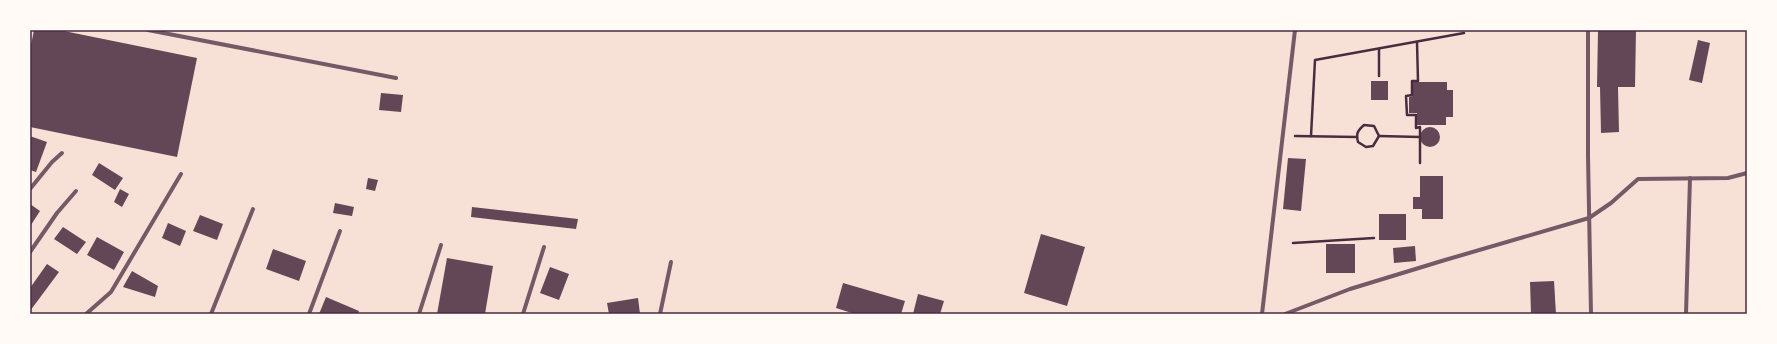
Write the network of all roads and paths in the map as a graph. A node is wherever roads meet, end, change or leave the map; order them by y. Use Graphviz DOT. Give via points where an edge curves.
graph roads {
  1 [pos="148,30"];
  2 [pos="1295,30"];
  3 [pos="1588,30"];
  4 [pos="1464,33"];
  5 [pos="1417,42"];
  6 [pos="1379,49"];
  7 [pos="1379,76"];
  8 [pos="396,78"];
  9 [pos="1295,136"];
  10 [pos="1311,136"];
  11 [pos="1356,136"];
  12 [pos="1379,136"];
  13 [pos="1420,136"];
  14 [pos="62,153"];
  15 [pos="1420,163"];
  16 [pos="1747,173"];
  17 [pos="181,174"];
  18 [pos="1690,178"];
  19 [pos="30,189"];
  20 [pos="76,191"];
  21 [pos="252,209"];
  22 [pos="1589,218"];
  23 [pos="340,231"];
  24 [pos="1374,238"];
  25 [pos="1293,243"];
  26 [pos="441,245"];
  27 [pos="544,247"];
  28 [pos="30,252"];
  29 [pos="671,262"];
  30 [pos="86,314"];
  31 [pos="211,314"];
  32 [pos="309,314"];
  33 [pos="419,314"];
  34 [pos="523,314"];
  35 [pos="660,314"];
  36 [pos="1262,314"];
  37 [pos="1285,314"];
  38 [pos="1591,314"];
  39 [pos="1686,314"];
  1 -- 8 [label="street"];
  2 -- 36 [label="street"];
  3 -- 22 [label="street"];
  4 -- 5 [label="path"];
  5 -- 6 [label="path"];
  5 -- 13 [label="path" via="1418,81 1412,81 1412,96 1406,96 1407,115 1416,115 1416,128 1420,127"];
  6 -- 7 [label="path"];
  6 -- 10 [label="path" via="1315,60"];
  9 -- 10 [label="path"];
  10 -- 11 [label="path"];
  11 -- 12 [label="path" via="1358,142 1366,147 1374,146"];
  11 -- 12 [label="path" via="1364,125 1374,126"];
  12 -- 13 [label="path"];
  13 -- 15 [label="path"];
  14 -- 19 [label="street"];
  16 -- 18 [label="street" via="1728,178"];
  17 -- 30 [label="street" via="111,292"];
  18 -- 22 [label="street" via="1638,179"];
  18 -- 39 [label="street"];
  20 -- 28 [label="street"];
  21 -- 31 [label="street"];
  22 -- 37 [label="street" via="1365,285"];
  22 -- 38 [label="street"];
  23 -- 32 [label="street"];
  24 -- 25 [label="path"];
  26 -- 33 [label="street"];
  27 -- 34 [label="street"];
  29 -- 35 [label="street"];
}
